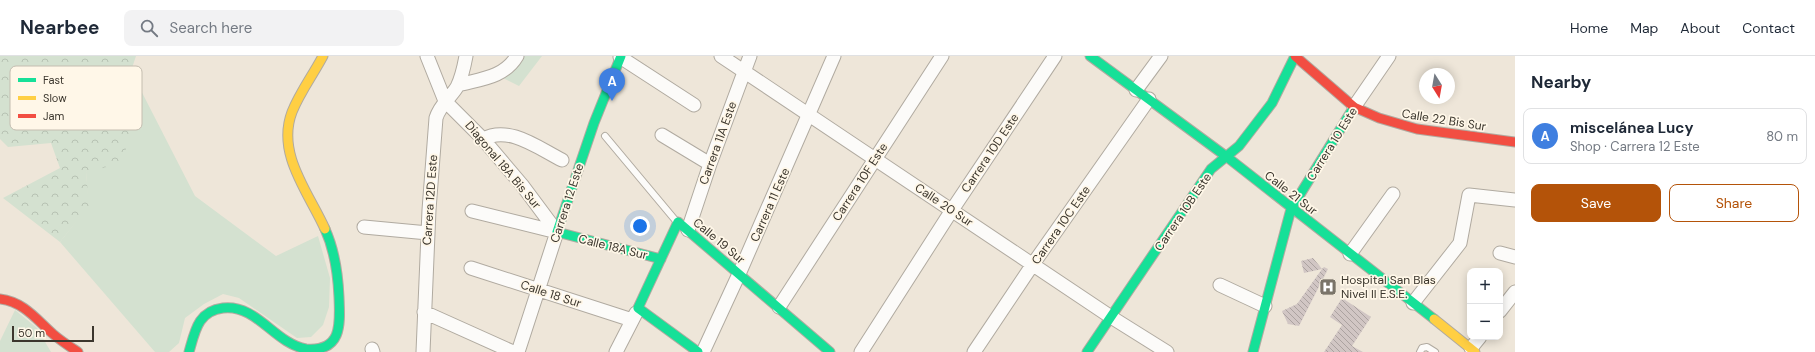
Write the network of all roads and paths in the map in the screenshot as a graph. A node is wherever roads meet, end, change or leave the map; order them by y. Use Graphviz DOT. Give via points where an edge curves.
graph roads {
  1 [pos="323,56"];
  2 [pos="427,56"];
  3 [pos="466,56"];
  4 [pos="517,56"];
  5 [pos="620,56"];
  6 [pos="721,56"];
  7 [pos="750,56"];
  8 [pos="834,56"];
  9 [pos="942,56"];
  10 [pos="1055,56"];
  11 [pos="1090,56"];
  12 [pos="1161,56"];
  13 [pos="1295,56"];
  14 [pos="1389,56"];
  15 [pos="744,71"];
  16 [pos="458,85"];
  17 [pos="1136,90"];
  18 [pos="1149,99"];
  19 [pos="445,101"];
  20 [pos="694,105"];
  21 [pos="1354,107"];
  22 [pos="810,115"];
  23 [pos="662,135"];
  24 [pos="605,136"];
  25 [pos="483,139"];
  26 [pos="1515,142"];
  27 [pos="1227,157"];
  28 [pos="876,159"];
  29 [pos="562,160"];
  30 [pos="710,164"];
  31 [pos="1393,194"];
  32 [pos="1515,200"];
  33 [pos="1291,209"];
  34 [pos="952,210"];
  35 [pos="472,211"];
  36 [pos="678,222"];
  37 [pos="364,226"];
  38 [pos="688,230"];
  39 [pos="557,232"];
  40 [pos="428,233"];
  41 [pos="1500,253"];
  42 [pos="1350,254"];
  43 [pos="1515,257"];
  44 [pos="661,259"];
  45 [pos="1033,264"];
  46 [pos="471,268"];
  47 [pos="739,274"];
  48 [pos="1220,285"];
  49 [pos="539,290"];
  50 [pos="1515,292"];
  51 [pos="0,297"];
  52 [pos="1413,303"];
  53 [pos="1265,306"];
  54 [pos="779,307"];
  55 [pos="1503,307"];
  56 [pos="638,308"];
  57 [pos="424,312"];
  58 [pos="1111,317"];
  59 [pos="632,320"];
  60 [pos="1478,340"];
  61 [pos="1159,350"];
  62 [pos="1473,350"];
  63 [pos="78,352"];
  64 [pos="189,352"];
  65 [pos="423,352"];
  66 [pos="513,352"];
  67 [pos="518,352"];
  68 [pos="616,352"];
  69 [pos="698,352"];
  70 [pos="702,352"];
  71 [pos="830,352"];
  72 [pos="861,352"];
  73 [pos="974,352"];
  74 [pos="1087,352"];
  75 [pos="1253,352"];
  76 [pos="1420,352"];
  77 [pos="1436,352"];
  1 -- 64 [label="street" via="292,111 287,135 291,160 324,225 336,261 340,324 337,335 330,344 315,351 298,350 246,313 223,307 208,313 199,321"];
  2 -- 19 [label="street"];
  3 -- 16 [label="street, Carrera 12D Este"];
  4 -- 16 [label="street" via="508,68 497,75"];
  5 -- 20 [label="street"];
  5 -- 39 [label="street, Carrera 12 Este"];
  6 -- 15 [label="street, Calle 20 Sur"];
  7 -- 15 [label="street, Carrera 11A Este"];
  8 -- 22 [label="street, Carrera 11 Este"];
  9 -- 28 [label="street, Carrera 10F Este"];
  10 -- 34 [label="street, Carrera 10D Este"];
  11 -- 17 [label="street, Calle 21 Sur"];
  12 -- 17 [label="street"];
  13 -- 21 [label="street, Calle 22 Bis Sur"];
  13 -- 27 [label="street, Carrera 10B Este" via="1272,103 1239,146"];
  14 -- 21 [label="street, Carrera 10 Este"];
  15 -- 22 [label="street, Calle 20 Sur"];
  15 -- 30 [label="street, Carrera 11A Este"];
  16 -- 19 [label="street, Carrera 12D Este"];
  17 -- 18 [label="street, Calle 21 Sur"];
  18 -- 27 [label="street, Calle 21 Sur"];
  18 -- 45 [label="street, Carrera 10C Este"];
  19 -- 25 [label="street, Diagonal 18A Bis Sur"];
  19 -- 40 [label="street, Carrera 12D Este" via="436,118"];
  21 -- 26 [label="street, Calle 22 Bis Sur" via="1403,126"];
  21 -- 33 [label="street, Carrera 10 Este"];
  22 -- 28 [label="street, Calle 20 Sur"];
  22 -- 47 [label="street, Carrera 11 Este"];
  23 -- 30 [label="street"];
  24 -- 36 [label="lane, Calle 19 Sur"];
  25 -- 29 [label="street" via="496,133 511,135"];
  25 -- 39 [label="street, Diagonal 18A Bis Sur"];
  27 -- 33 [label="street, Calle 21 Sur"];
  27 -- 58 [label="street, Carrera 10B Este" via="1211,170"];
  28 -- 34 [label="street, Calle 20 Sur"];
  28 -- 54 [label="street, Carrera 10F Este"];
  30 -- 38 [label="street, Carrera 11A Este"];
  31 -- 42 [label="street"];
  32 -- 52 [label="street" via="1469,195 1460,243"];
  33 -- 42 [label="street, Calle 21 Sur"];
  33 -- 53 [label="street, Carrera 10 Este"];
  34 -- 45 [label="street, Calle 20 Sur"];
  34 -- 72 [label="street, Carrera 10D Este"];
  35 -- 39 [label="street, Calle 18A Sur"];
  36 -- 38 [label="street, Calle 19 Sur"];
  36 -- 44 [label="street"];
  37 -- 40 [label="street"];
  38 -- 47 [label="street, Calle 19 Sur"];
  39 -- 44 [label="street, Calle 18A Sur"];
  39 -- 49 [label="street, Carrera 12 Este"];
  40 -- 57 [label="street, Carrera 12D Este"];
  41 -- 43 [label="street"];
  42 -- 52 [label="street, Calle 21 Sur"];
  44 -- 56 [label="street"];
  45 -- 58 [label="street, Calle 20 Sur"];
  45 -- 73 [label="street, Carrera 10C Este"];
  46 -- 49 [label="street, Calle 18 Sur"];
  47 -- 54 [label="street, Calle 19 Sur"];
  47 -- 70 [label="street, Carrera 11 Este"];
  48 -- 53 [label="street"];
  49 -- 59 [label="street, Calle 18 Sur"];
  49 -- 67 [label="street, Carrera 12 Este"];
  50 -- 55 [label="street"];
  51 -- 63 [label="street" via="21,304 52,333"];
  52 -- 62 [label="street, Calle 21 Sur"];
  53 -- 75 [label="street, Carrera 10 Este"];
  54 -- 71 [label="street, Calle 19 Sur"];
  56 -- 59 [label="street"];
  56 -- 69 [label="street"];
  57 -- 65 [label="street, Carrera 12D Este"];
  57 -- 66 [label="street"];
  58 -- 61 [label="street, Calle 20 Sur"];
  58 -- 74 [label="street, Carrera 10B Este"];
  59 -- 68 [label="street"];
  60 -- 62 [label="street"];
  76 -- 77 [label="lane" via="1422,348 1427,347"];
}
